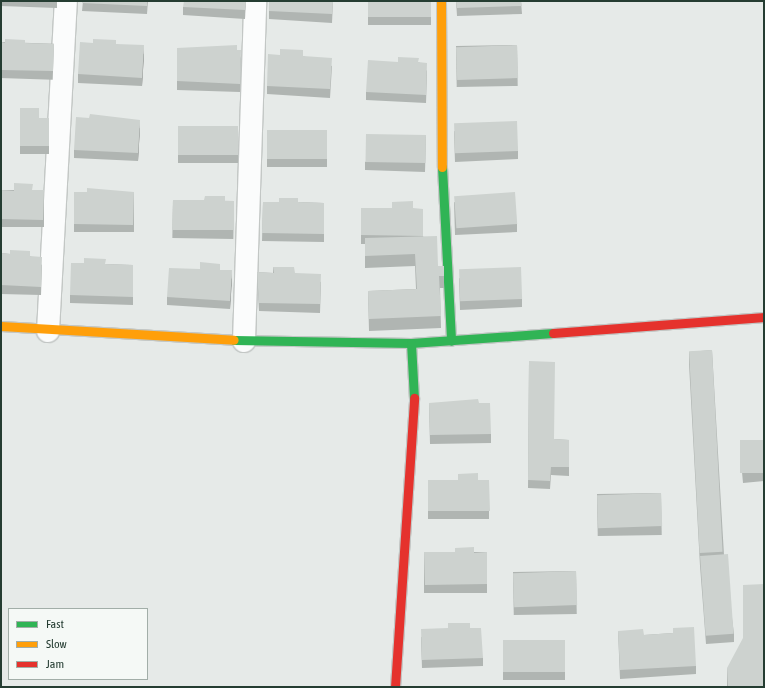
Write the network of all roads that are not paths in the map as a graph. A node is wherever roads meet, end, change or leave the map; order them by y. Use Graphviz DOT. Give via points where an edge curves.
graph roads {
  1 [pos="66,1"];
  2 [pos="255,1"];
  3 [pos="441,1"];
  4 [pos="764,317"];
  5 [pos="1,326"];
  6 [pos="48,331"];
  7 [pos="244,340"];
  8 [pos="451,341"];
  9 [pos="411,343"];
  10 [pos="395,687"];
  1 -- 6 [label="street"];
  2 -- 7 [label="street"];
  3 -- 8 [label="street" via="442,195"];
  4 -- 8 [label="street"];
  5 -- 6 [label="street"];
  6 -- 7 [label="street"];
  7 -- 9 [label="street"];
  8 -- 9 [label="street"];
  9 -- 10 [label="street" via="415,384"];
}
